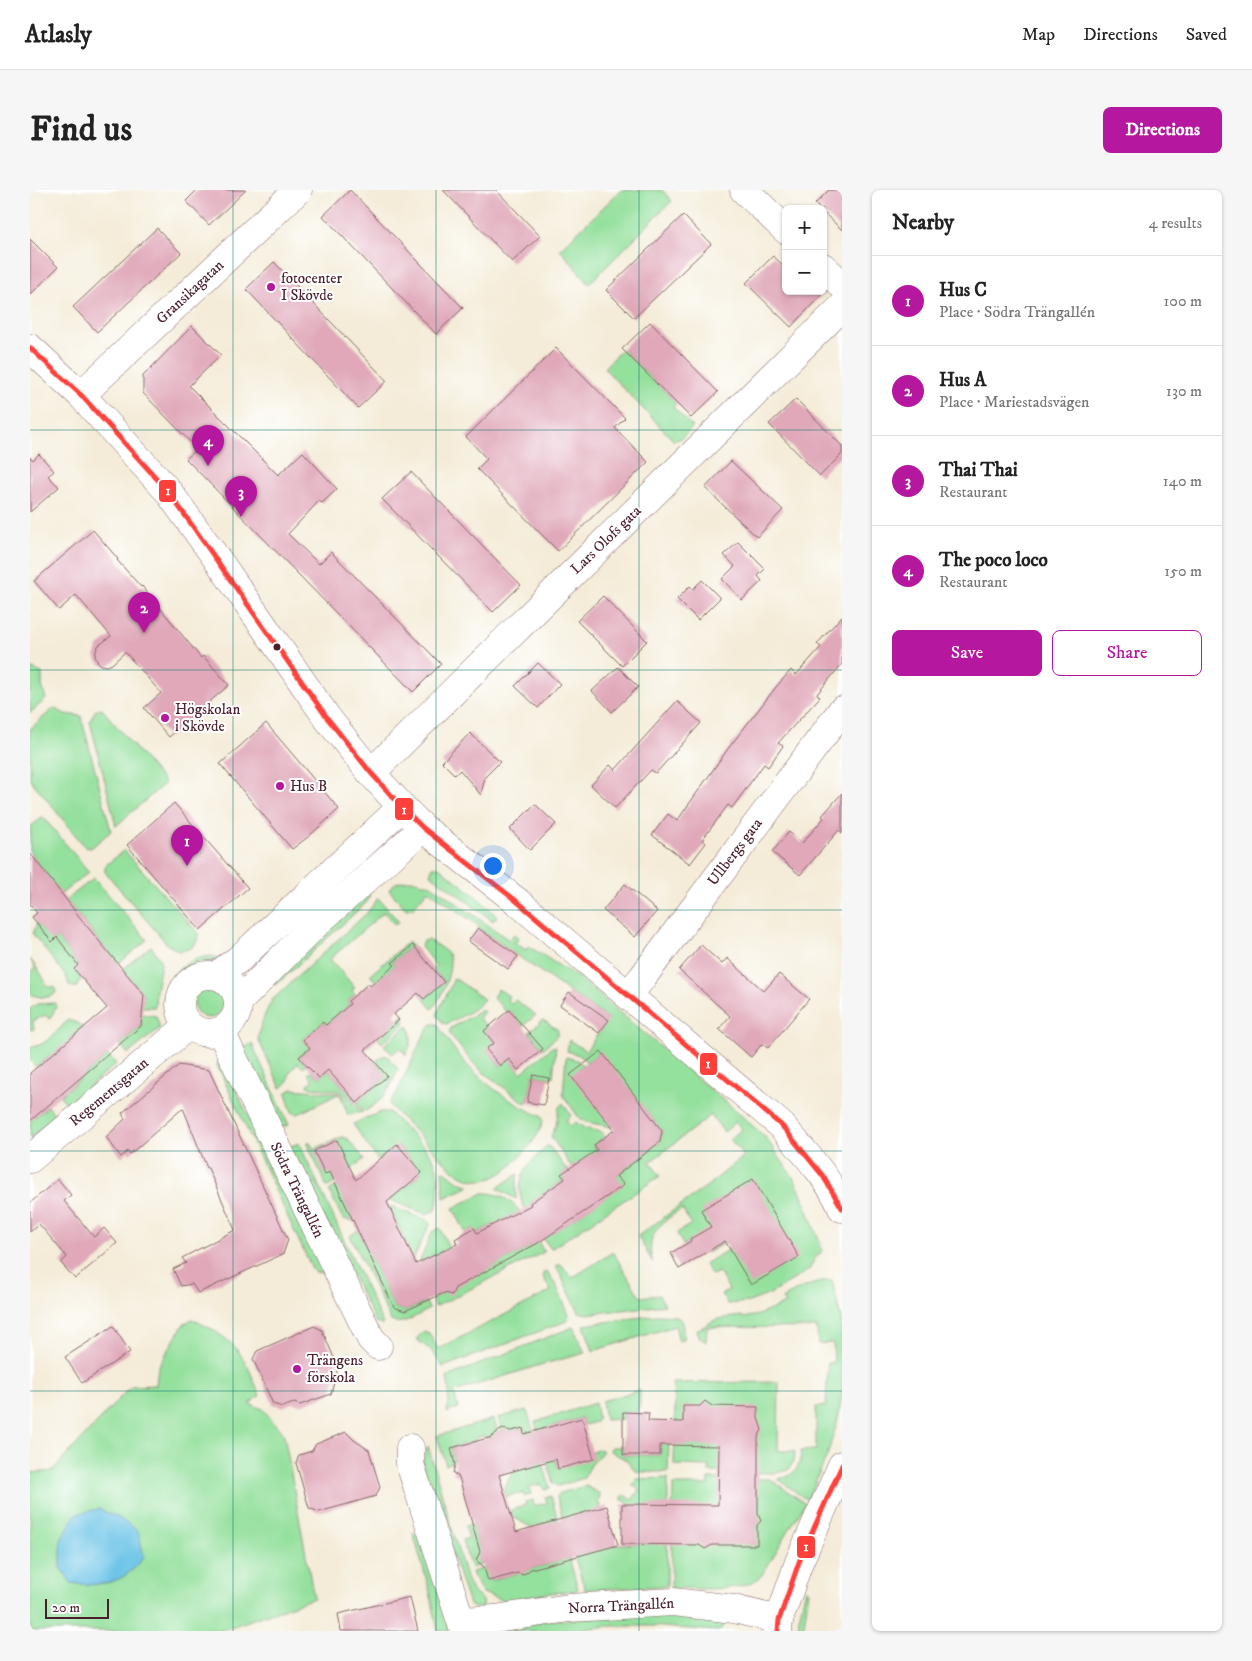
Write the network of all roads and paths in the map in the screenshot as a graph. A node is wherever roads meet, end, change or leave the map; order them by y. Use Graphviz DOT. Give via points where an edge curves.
graph roads {
  1 [pos="298,190"];
  2 [pos="744,190"];
  3 [pos="782,226"];
  4 [pos="827,270"];
  5 [pos="842,285"];
  6 [pos="842,307"];
  7 [pos="30,348"];
  8 [pos="81,395"];
  9 [pos="842,710"];
  10 [pos="371,773"];
  11 [pos="402,807"];
  12 [pos="423,828"];
  13 [pos="217,975"];
  14 [pos="628,995"];
  15 [pos="239,1000"];
  16 [pos="189,1025"];
  17 [pos="221,1031"];
  18 [pos="30,1159"];
  19 [pos="842,1208"];
  20 [pos="378,1346"];
  21 [pos="410,1448"];
  22 [pos="842,1465"];
  23 [pos="779,1625"];
  24 [pos="463,1626"];
  1 -- 8 [label="street, Gransikagatan"];
  2 -- 3 [label="street"];
  4 -- 5 [label="street"];
  6 -- 10 [label="street, Lars Olofs gata"];
  7 -- 8 [label="street"];
  8 -- 10 [label="street" via="168,492 328,719"];
  9 -- 14 [label="street, Ullbergs gata"];
  10 -- 11 [label="street"];
  11 -- 12 [label="street"];
  11 -- 13 [label="street" via="239,959"];
  12 -- 14 [label="street"];
  12 -- 15 [label="street" via="317,923"];
  13 -- 15 [label="street" via="232,984"];
  13 -- 16 [label="street" via="200,976 182,993 180,1010"];
  14 -- 19 [label="street" via="782,1126 814,1164"];
  15 -- 17 [label="street" via="235,1019"];
  16 -- 17 [label="street" via="204,1033"];
  16 -- 18 [label="street, Regementsgatan"];
  17 -- 20 [label="street, Södra Trängallén" via="342,1282 371,1339"];
  21 -- 24 [label="street, Norra Trängallén" via="410,1464"];
  22 -- 23 [label="street" via="800,1562"];
  23 -- 24 [label="street, Norra Trängallén" via="734,1609 673,1602 569,1608"];
}
